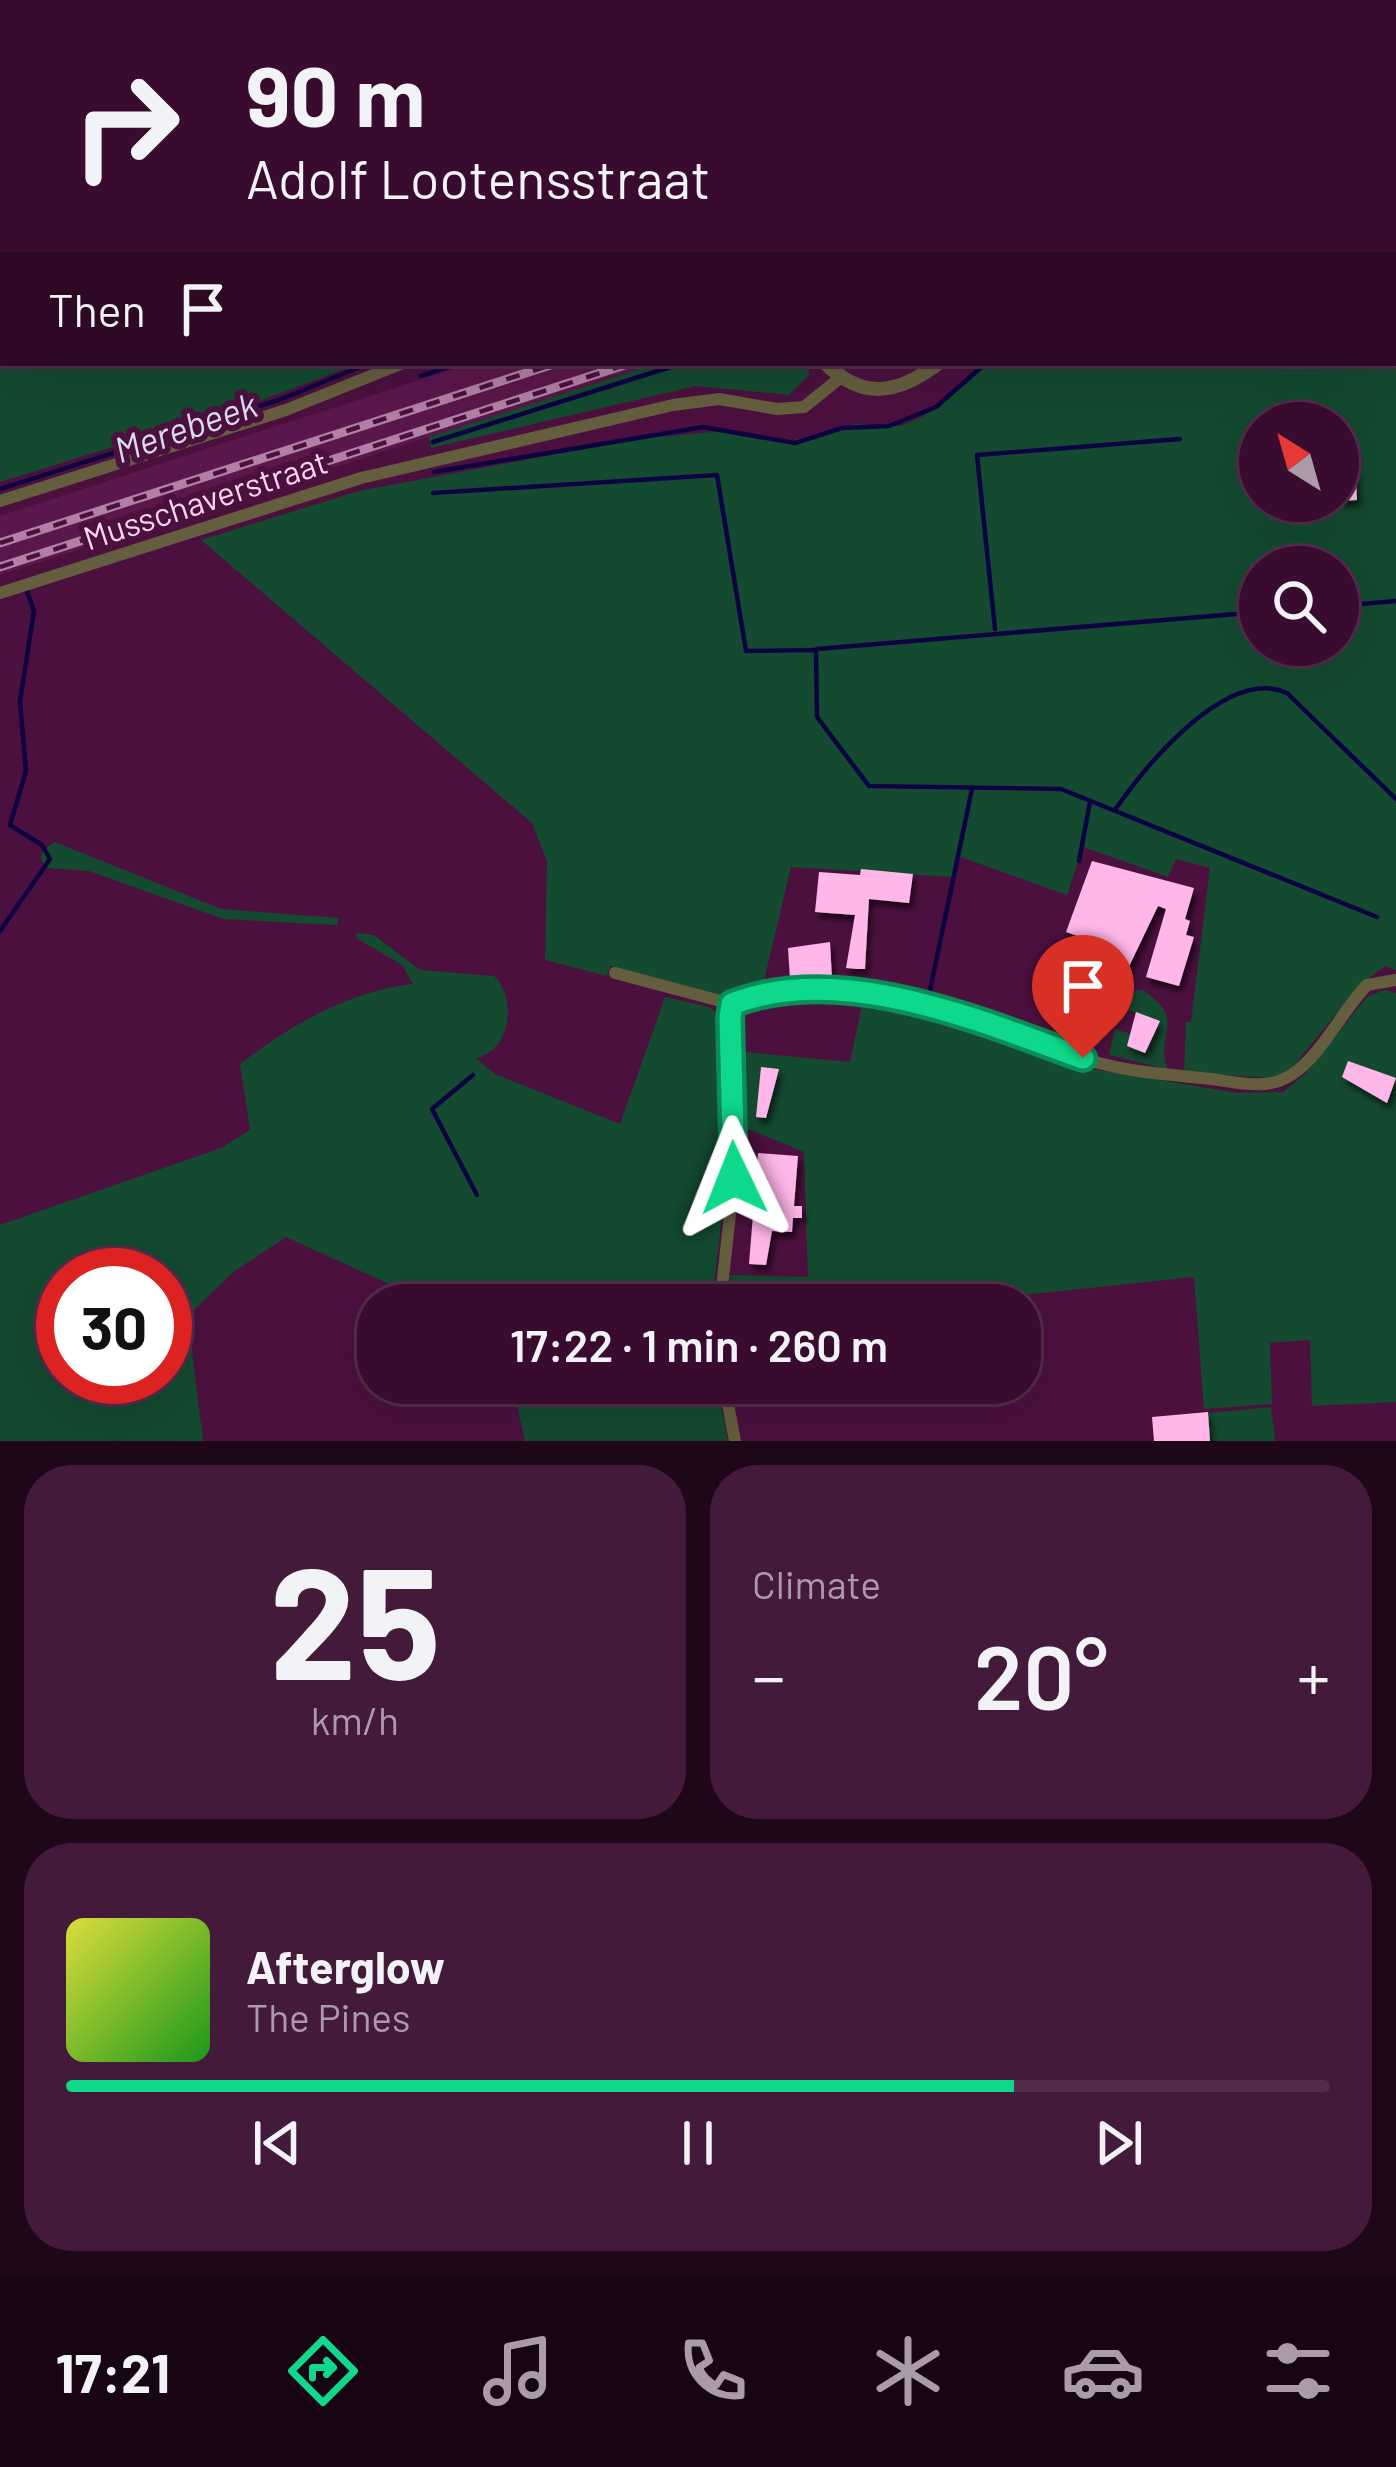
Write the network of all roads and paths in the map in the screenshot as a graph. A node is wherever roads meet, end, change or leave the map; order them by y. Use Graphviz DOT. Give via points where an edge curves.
graph roads {
  1 [pos="396,366"];
  2 [pos="828,366"];
  3 [pos="934,366"];
  4 [pos="840,378"];
  5 [pos="0,501"];
  6 [pos="0,593"];
  7 [pos="615,973"];
  8 [pos="1396,980"];
  9 [pos="732,1004"];
  10 [pos="722,1284"];
  11 [pos="728,1404"];
  12 [pos="735,1441"];
  1 -- 5 [label="street" via="286,410"];
  2 -- 4 [label="street"];
  3 -- 4 [label="street" via="895,390"];
  4 -- 6 [label="street, Musschaverstraat" via="804,407 695,400 429,462"];
  7 -- 9 [label="street"];
  8 -- 9 [label="street" via="1367,985 1308,1061 1264,1084 1107,1065 891,997 774,994"];
  9 -- 10 [label="street" via="734,1178"];
  11 -- 12 [label="street"];
}
